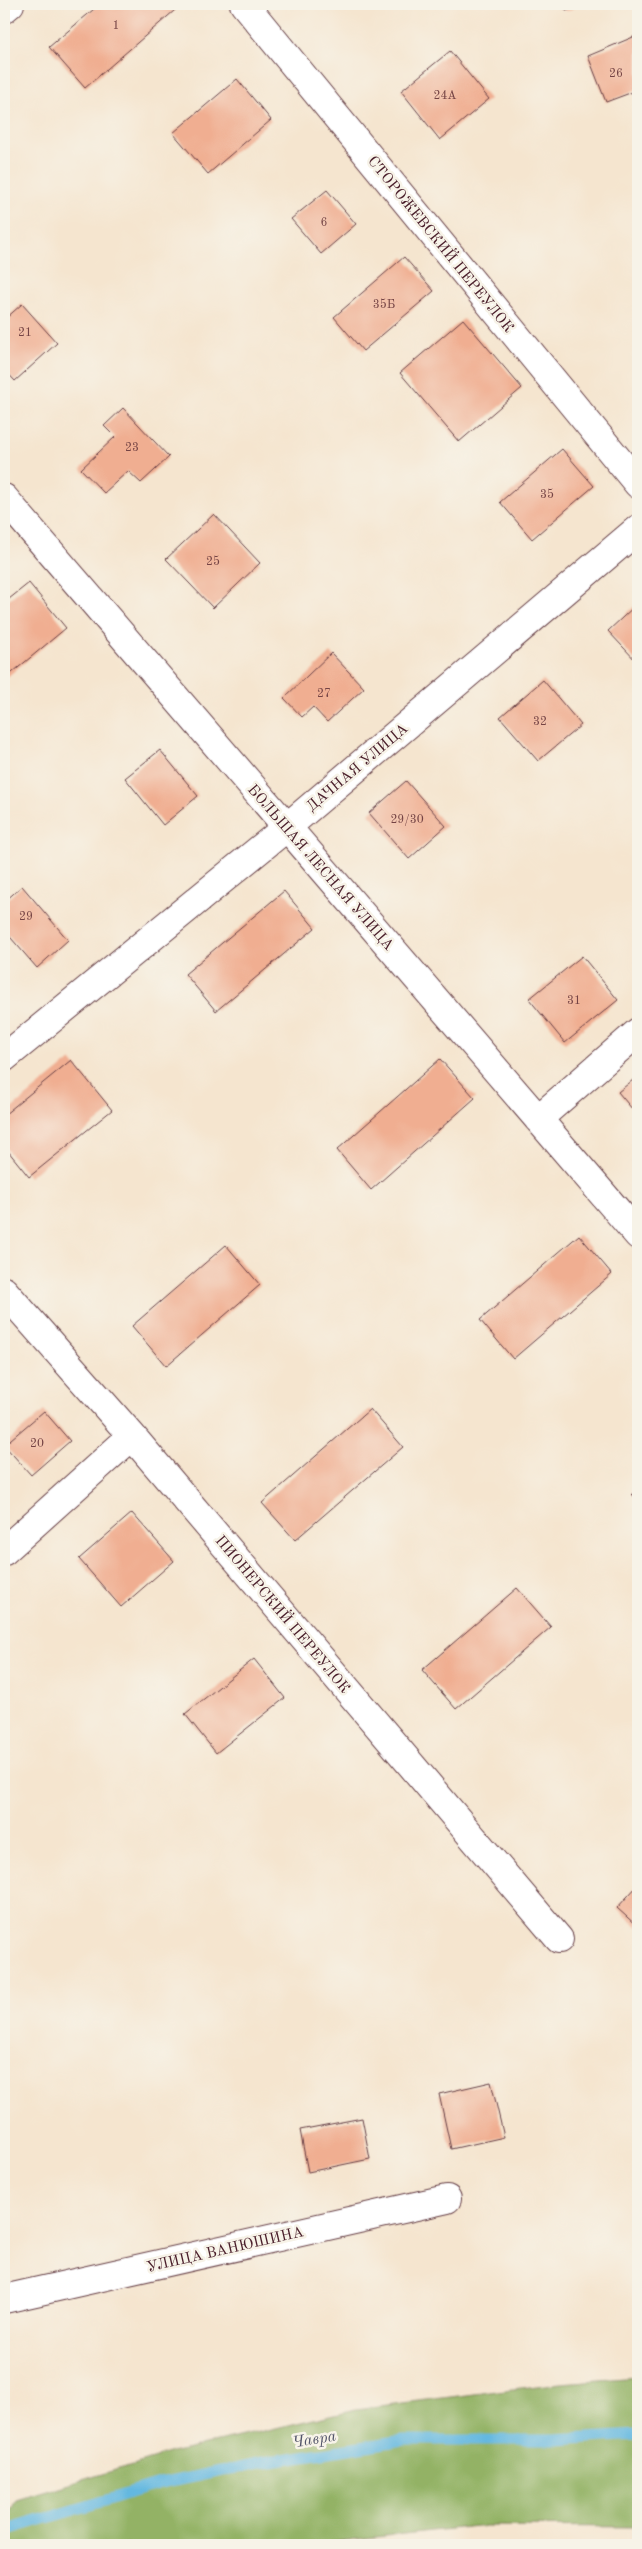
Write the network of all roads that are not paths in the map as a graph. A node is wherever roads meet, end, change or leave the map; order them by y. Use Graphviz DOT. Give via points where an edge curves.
graph roads {
  1 [pos="10,4"];
  2 [pos="244,4"];
  3 [pos="4,9"];
  4 [pos="638,484"];
  5 [pos="4,498"];
  6 [pos="638,529"];
  7 [pos="287,826"];
  8 [pos="638,1032"];
  9 [pos="4,1058"];
  10 [pos="538,1119"];
  11 [pos="638,1236"];
  12 [pos="4,1291"];
  13 [pos="132,1436"];
  14 [pos="4,1551"];
  15 [pos="559,1939"];
  16 [pos="447,2199"];
  17 [pos="4,2299"];
  1 -- 3 [label="street"];
  2 -- 4 [label="street, СТОРОЖЕВСКИЙ ПЕРЕУЛОК"];
  5 -- 7 [label="street, БОЛЬШАЯ ЛЕСНАЯ УЛИЦА"];
  6 -- 7 [label="street, ДАЧНАЯ УЛИЦА"];
  7 -- 9 [label="street, ДАЧНАЯ УЛИЦА"];
  7 -- 10 [label="street, БОЛЬШАЯ ЛЕСНАЯ УЛИЦА"];
  8 -- 10 [label="street"];
  10 -- 11 [label="street, БОЛЬШАЯ ЛЕСНАЯ УЛИЦА"];
  12 -- 13 [label="street, ПИОНЕРСКИЙ ПЕРЕУЛОК"];
  13 -- 14 [label="street"];
  13 -- 15 [label="street, ПИОНЕРСКИЙ ПЕРЕУЛОК"];
  16 -- 17 [label="street, УЛИЦА ВАНЮШИНА"];
}
